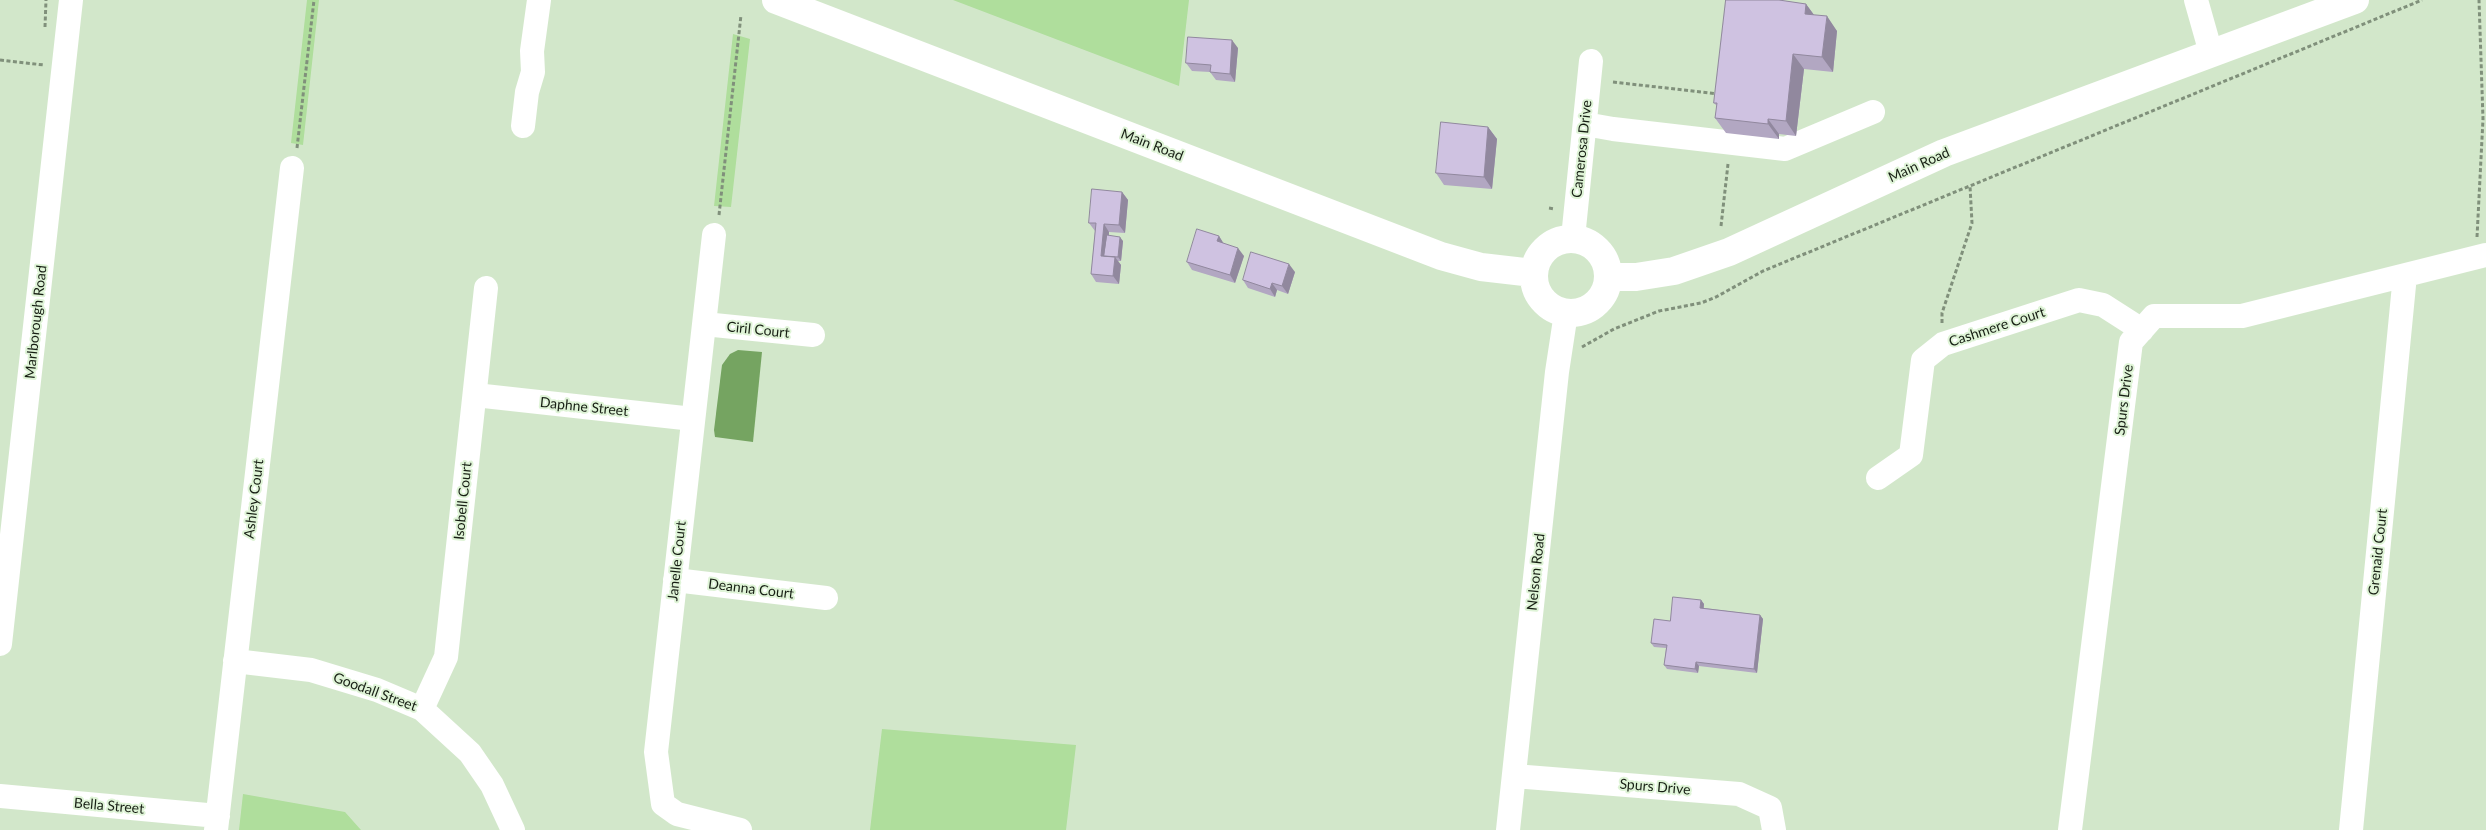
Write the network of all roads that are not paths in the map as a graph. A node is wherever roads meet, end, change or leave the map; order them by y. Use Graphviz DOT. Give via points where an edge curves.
graph roads {
  1 [pos="71,0"];
  2 [pos="540,0"];
  3 [pos="776,0"];
  4 [pos="2196,0"];
  5 [pos="2321,0"];
  6 [pos="2356,0"];
  7 [pos="2221,49"];
  8 [pos="1591,61"];
  9 [pos="1873,112"];
  10 [pos="1585,124"];
  11 [pos="523,126"];
  12 [pos="292,168"];
  13 [pos="714,235"];
  14 [pos="1573,238"];
  15 [pos="2481,256"];
  16 [pos="1533,273"];
  17 [pos="2405,275"];
  18 [pos="1608,277"];
  19 [pos="486,288"];
  20 [pos="1566,314"];
  21 [pos="704,324"];
  22 [pos="2142,330"];
  23 [pos="812,335"];
  24 [pos="474,395"];
  25 [pos="693,419"];
  26 [pos="1878,478"];
  27 [pos="675,580"];
  28 [pos="826,598"];
  29 [pos="0,644"];
  30 [pos="236,661"];
  31 [pos="422,709"];
  32 [pos="1514,776"];
  33 [pos="0,796"];
  34 [pos="217,823"];
  35 [pos="513,830"];
  36 [pos="740,830"];
  37 [pos="1508,830"];
  38 [pos="1774,830"];
  39 [pos="2070,830"];
  40 [pos="2351,830"];
  1 -- 29 [label="street, Marlborough Road"];
  2 -- 11 [label="street" via="532,51 533,72"];
  3 -- 16 [label="main road, Main Road" via="1441,256 1482,267"];
  4 -- 7 [label="street"];
  5 -- 7 [label="main road, Main Road"];
  6 -- 7 [label="main road, Main Road"];
  7 -- 18 [label="main road, Main Road" via="1944,153 1729,252 1674,270 1636,277"];
  8 -- 10 [label="street, Camerosa Drive"];
  9 -- 10 [label="street" via="1785,149"];
  10 -- 14 [label="street, Camerosa Drive"];
  12 -- 30 [label="street, Ashley Court"];
  13 -- 21 [label="street, Janelle Court"];
  14 -- 16 [label="main road" via="1551,244 1542,252"];
  14 -- 18 [label="main road" via="1594,246 1607,266"];
  15 -- 17 [label="street, Spurs Drive"];
  16 -- 20 [label="main road" via="1534,285 1542,300 1555,311"];
  17 -- 22 [label="street, Spurs Drive" via="2242,316 2154,316"];
  17 -- 40 [label="street, Grenaid Court"];
  18 -- 20 [label="main road" via="1606,289 1595,304 1579,313"];
  19 -- 24 [label="street, Isobell Court"];
  20 -- 32 [label="street, Nelson Road"];
  21 -- 23 [label="street, Ciril Court"];
  21 -- 25 [label="street, Janelle Court"];
  22 -- 26 [label="street, Cashmere Court" via="2103,305 2079,300 1943,344 1923,360 1911,455"];
  22 -- 39 [label="street, Spurs Drive" via="2131,342"];
  24 -- 25 [label="street, Daphne Street"];
  24 -- 31 [label="street, Isobell Court" via="446,657"];
  25 -- 27 [label="street, Janelle Court"];
  27 -- 28 [label="street, Deanna Court"];
  27 -- 36 [label="street, Janelle Court" via="656,752 662,804 676,814"];
  30 -- 31 [label="street, Goodall Street" via="311,670 378,690"];
  30 -- 34 [label="street, Ashley Court"];
  31 -- 35 [label="street, Goodall Street" via="470,753 492,785"];
  32 -- 37 [label="street, Nelson Road"];
  32 -- 38 [label="street, Spurs Drive" via="1739,794 1770,808"];
  33 -- 34 [label="street, Bella Street"];
}
